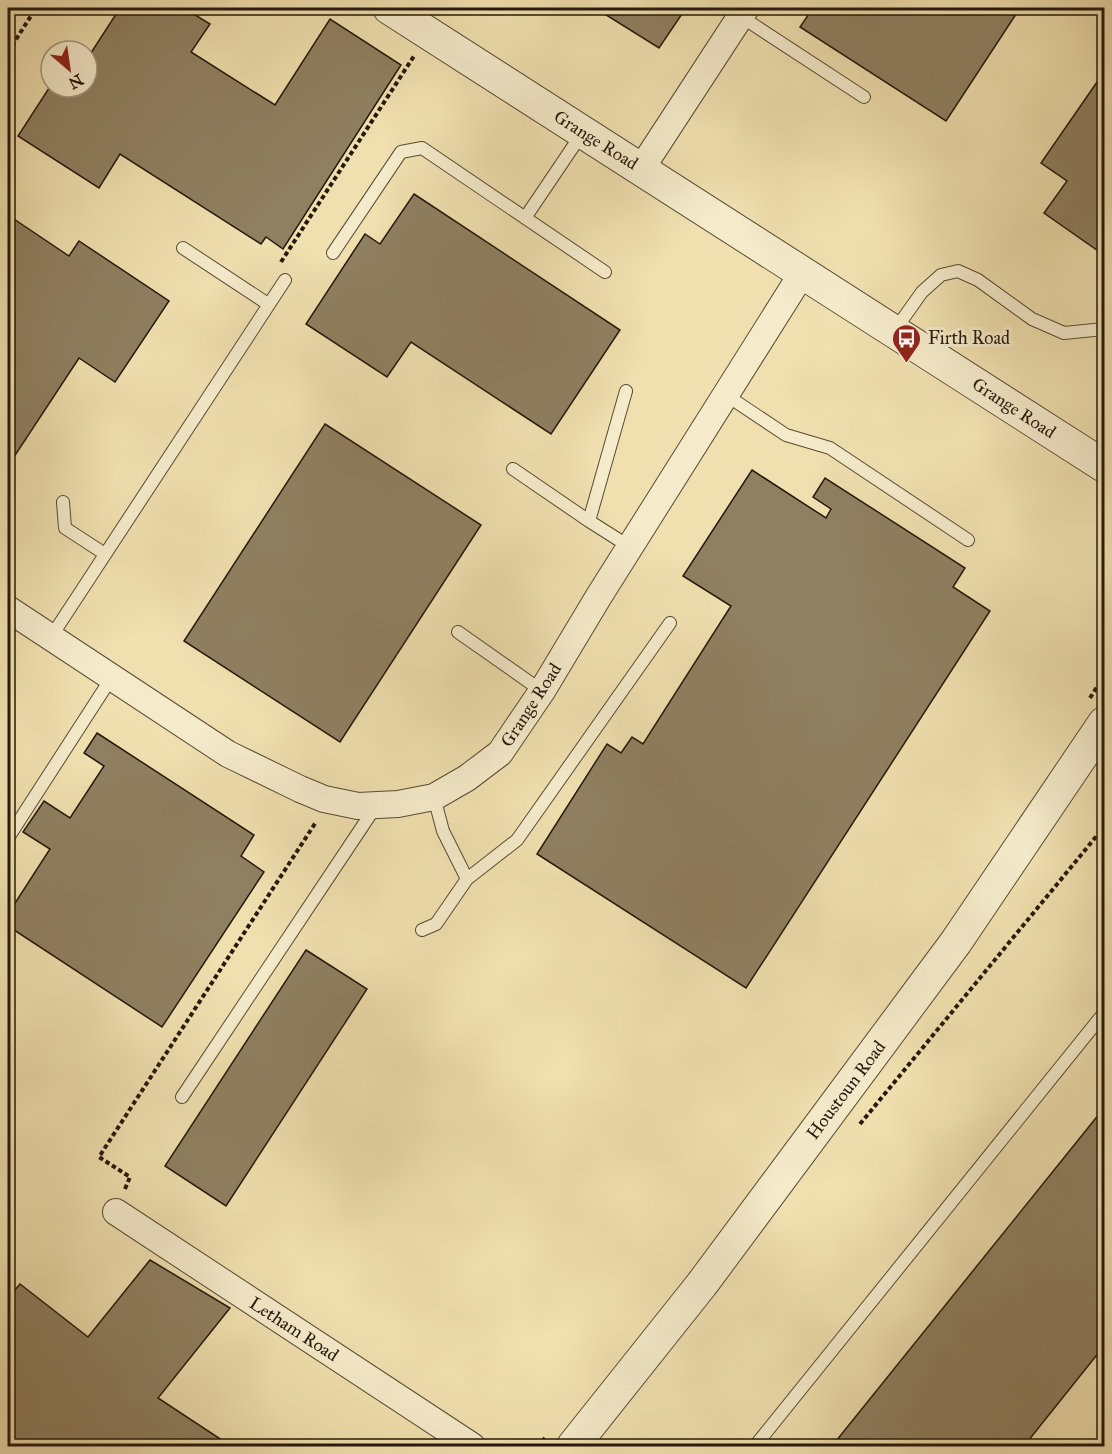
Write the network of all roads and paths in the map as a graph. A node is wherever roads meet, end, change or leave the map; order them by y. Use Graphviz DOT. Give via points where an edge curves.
graph roads {
  1 [pos="36,8"];
  2 [pos="389,8"];
  3 [pos="743,12"];
  4 [pos="429,33"];
  5 [pos="8,52"];
  6 [pos="864,97"];
  7 [pos="583,132"];
  8 [pos="641,169"];
  9 [pos="525,218"];
  10 [pos="183,248"];
  11 [pos="333,253"];
  12 [pos="605,272"];
  13 [pos="802,272"];
  14 [pos="285,280"];
  15 [pos="268,304"];
  16 [pos="1104,329"];
  17 [pos="895,331"];
  18 [pos="626,392"];
  19 [pos="726,394"];
  20 [pos="1104,466"];
  21 [pos="513,469"];
  22 [pos="63,502"];
  23 [pos="589,521"];
  24 [pos="968,540"];
  25 [pos="630,547"];
  26 [pos="105,555"];
  27 [pos="8,609"];
  28 [pos="669,623"];
  29 [pos="458,633"];
  30 [pos="51,638"];
  31 [pos="112,677"];
  32 [pos="542,691"];
  33 [pos="1104,723"];
  34 [pos="434,797"];
  35 [pos="324,799"];
  36 [pos="377,805"];
  37 [pos="8,837"];
  38 [pos="467,879"];
  39 [pos="422,930"];
  40 [pos="1104,1013"];
  41 [pos="182,1097"];
  42 [pos="116,1212"];
  43 [pos="472,1446"];
  44 [pos="573,1446"];
  45 [pos="755,1446"];
  1 -- 5 [label="path"];
  2 -- 4 [label="street, Grange Road"];
  3 -- 6 [label="lane"];
  3 -- 8 [label="street"];
  4 -- 7 [label="street, Grange Road"];
  4 -- 14 [label="path" via="279,265"];
  7 -- 8 [label="street, Grange Road"];
  7 -- 9 [label="lane"];
  8 -- 13 [label="street, Grange Road"];
  9 -- 11 [label="lane" via="422,148 400,152"];
  9 -- 12 [label="lane"];
  10 -- 15 [label="lane"];
  13 -- 17 [label="street, Grange Road"];
  13 -- 19 [label="street, Grange Road"];
  14 -- 15 [label="lane"];
  15 -- 26 [label="lane"];
  16 -- 17 [label="lane" via="1064,333 1032,319 978,280 958,271 941,275 922,292"];
  17 -- 20 [label="street, Grange Road"];
  18 -- 23 [label="lane"];
  19 -- 24 [label="lane" via="786,435 830,448"];
  19 -- 25 [label="street, Grange Road"];
  21 -- 23 [label="lane"];
  22 -- 26 [label="lane" via="65,528"];
  23 -- 25 [label="lane"];
  25 -- 32 [label="street, Grange Road"];
  26 -- 30 [label="lane"];
  27 -- 30 [label="street, Grange Road"];
  28 -- 38 [label="lane" via="517,840"];
  29 -- 32 [label="lane"];
  30 -- 31 [label="street, Grange Road"];
  31 -- 35 [label="street, Grange Road" via="228,754"];
  31 -- 37 [label="lane"];
  32 -- 34 [label="street, Grange Road" via="500,753"];
  33 -- 44 [label="street, Houstoun Road" via="956,942 702,1284"];
  34 -- 36 [label="street, Grange Road"];
  34 -- 38 [label="lane" via="443,831"];
  35 -- 36 [label="street, Grange Road" via="358,806"];
  35 -- 42 [label="path" via="315,824 99,1157 130,1177"];
  36 -- 41 [label="lane"];
  38 -- 39 [label="lane" via="436,924"];
  40 -- 45 [label="lane"];
  42 -- 43 [label="street, Letham Road"];
}
